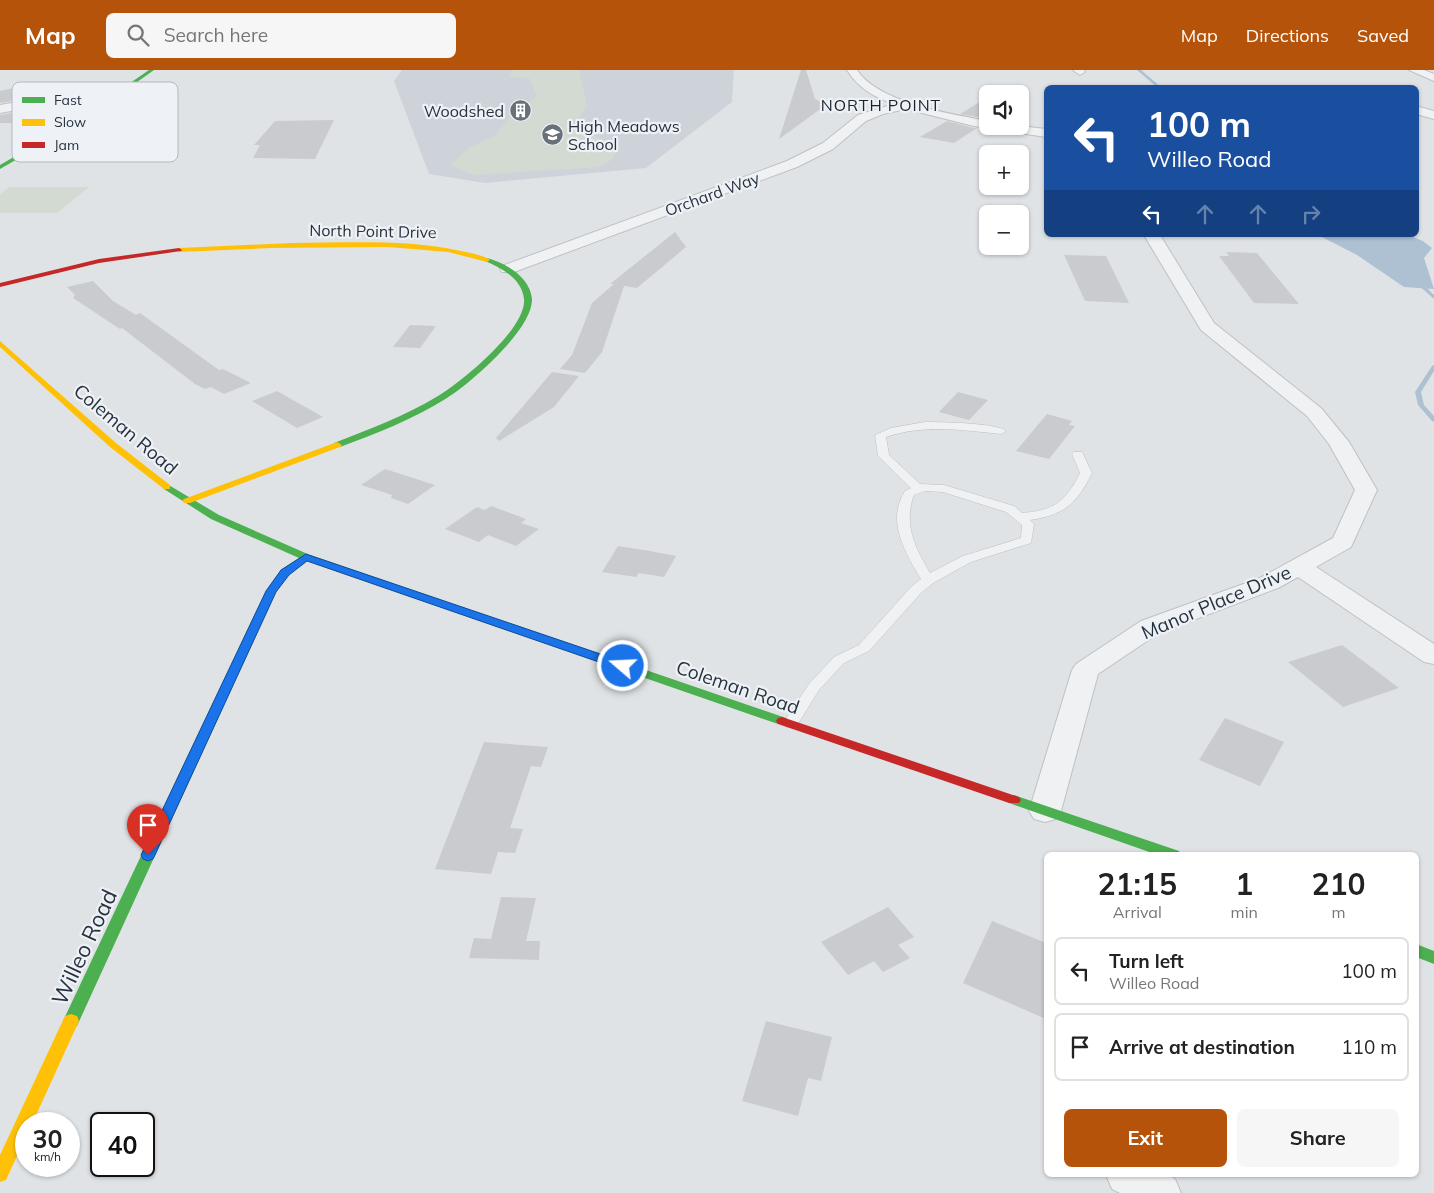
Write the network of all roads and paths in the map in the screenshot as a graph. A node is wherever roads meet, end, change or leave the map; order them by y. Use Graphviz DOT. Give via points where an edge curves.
graph roads {
  1 [pos="152,70"];
  2 [pos="852,70"];
  3 [pos="1414,70"];
  4 [pos="1434,78"];
  5 [pos="135,82"];
  6 [pos="1419,103"];
  7 [pos="908,105"];
  8 [pos="1434,115"];
  9 [pos="979,123"];
  10 [pos="1029,130"];
  11 [pos="1044,132"];
  12 [pos="12,160"];
  13 [pos="0,167"];
  14 [pos="1153,237"];
  15 [pos="508,269"];
  16 [pos="0,284"];
  17 [pos="0,343"];
  18 [pos="1001,431"];
  19 [pos="1078,454"];
  20 [pos="918,489"];
  21 [pos="187,501"];
  22 [pos="1019,517"];
  23 [pos="306,557"];
  24 [pos="1299,566"];
  25 [pos="928,580"];
  26 [pos="1434,656"];
  27 [pos="790,724"];
  28 [pos="1045,811"];
  29 [pos="1165,852"];
  30 [pos="1419,951"];
  31 [pos="1434,958"];
  32 [pos="0,1174"];
  33 [pos="1131,1177"];
  34 [pos="1160,1193"];
  1 -- 5 [label="street"];
  2 -- 7 [label="street" via="860,83 870,90"];
  3 -- 4 [label="street"];
  6 -- 8 [label="street"];
  7 -- 9 [label="street" via="933,114"];
  7 -- 15 [label="street, Orchard Way" via="862,118 828,146 792,164"];
  10 -- 11 [label="street"];
  12 -- 13 [label="street"];
  14 -- 24 [label="street, Manor Place Drive" via="1207,326 1314,412 1338,442 1366,490 1343,542"];
  15 -- 16 [label="street, North Point Drive" via="472,254 422,246 222,246 101,260"];
  15 -- 21 [label="street, North Point Drive" via="525,287 527,307 498,352 472,377 439,400 396,422"];
  17 -- 21 [label="street, Coleman Road" via="134,464"];
  18 -- 20 [label="lane" via="920,424 880,435 884,456"];
  19 -- 22 [label="lane" via="1086,473 1064,506 1044,516"];
  20 -- 22 [label="lane" via="944,489 1010,508"];
  20 -- 25 [label="lane" via="909,492 903,506 903,531"];
  21 -- 23 [label="street, Coleman Road" via="244,532"];
  22 -- 25 [label="lane" via="1028,524 1027,540 968,559"];
  23 -- 27 [label="street, Coleman Road"];
  23 -- 32 [label="street, Willeo Road" via="285,572 271,591"];
  24 -- 26 [label="street"];
  24 -- 28 [label="street, Manor Place Drive" via="1269,583 1150,627 1086,670"];
  25 -- 27 [label="lane" via="864,648 839,660 814,687"];
  27 -- 28 [label="street, Coleman Road"];
  28 -- 29 [label="street, Coleman Road"];
  30 -- 31 [label="street"];
  33 -- 34 [label="street"];
}
